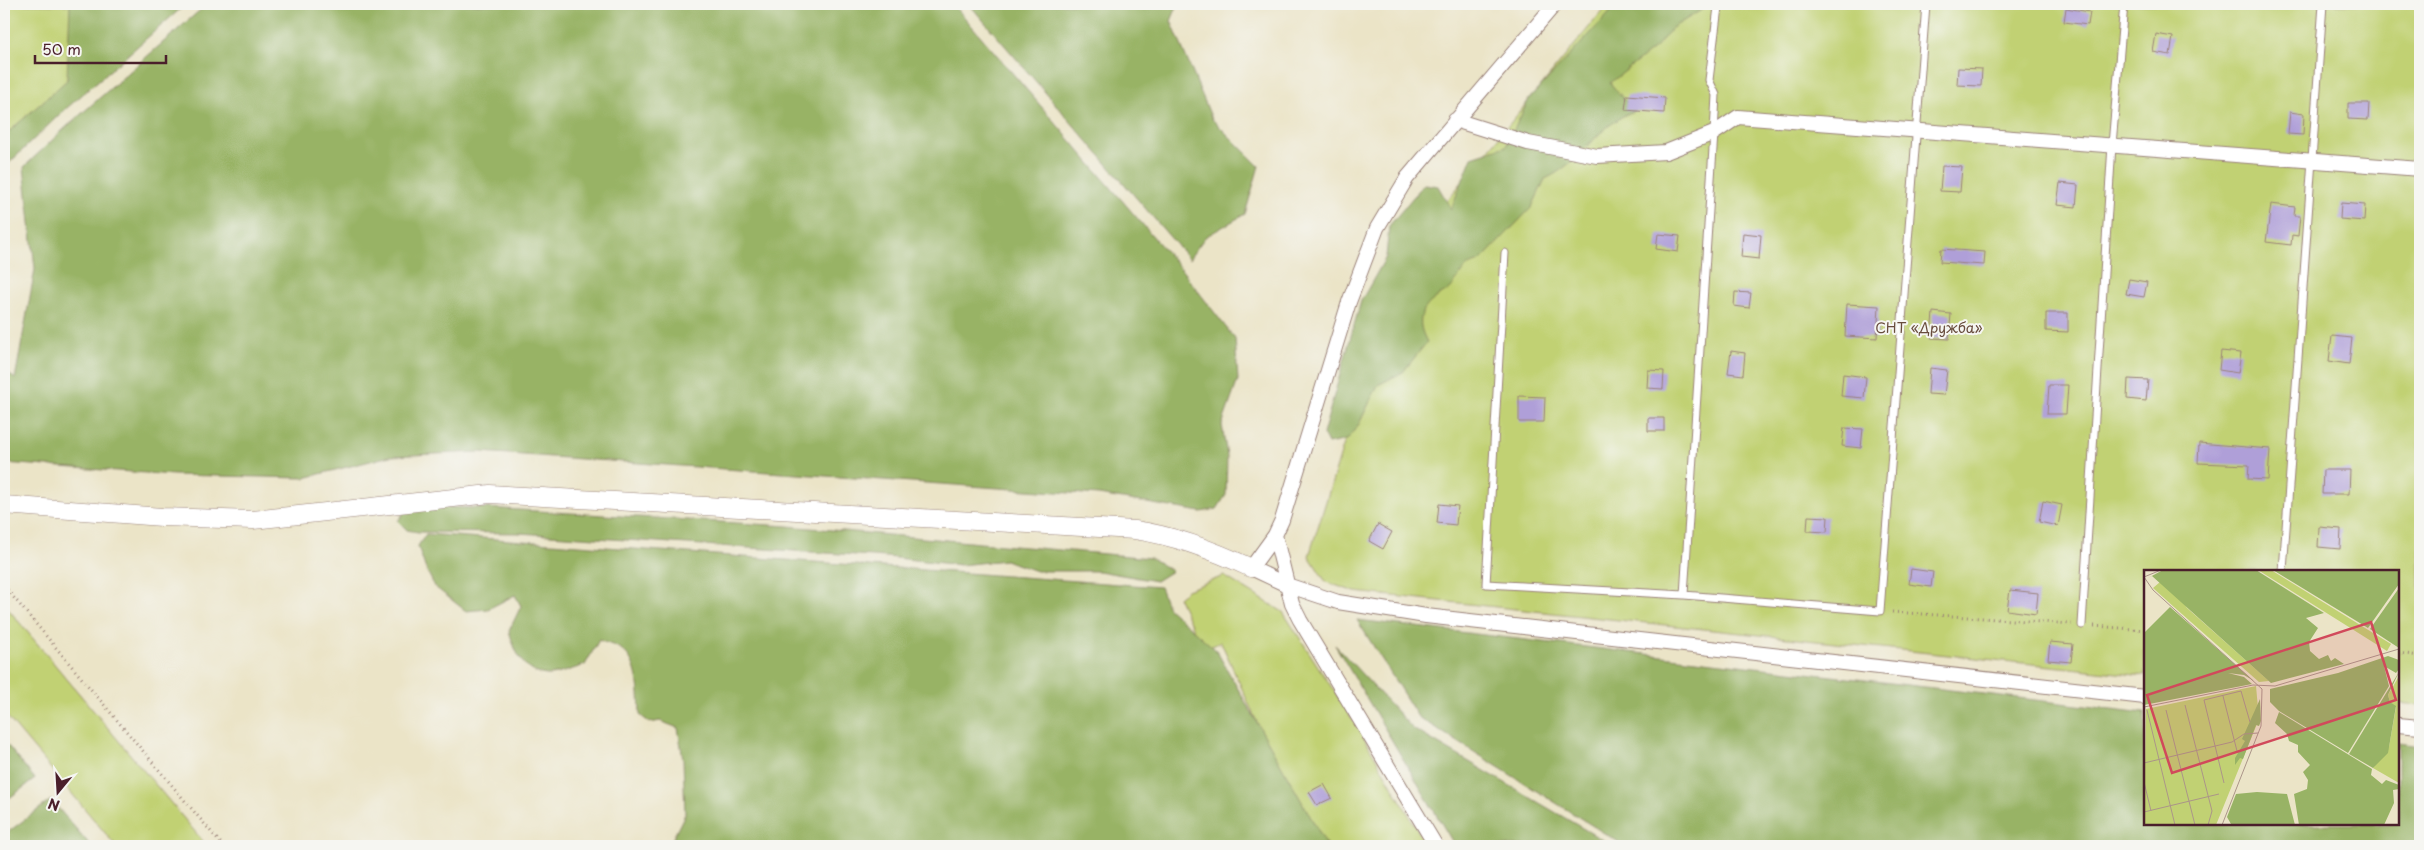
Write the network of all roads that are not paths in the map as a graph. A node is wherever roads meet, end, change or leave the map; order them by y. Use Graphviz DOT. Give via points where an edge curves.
graph roads {
  1 [pos="1555,4"];
  2 [pos="1926,4"];
  3 [pos="2124,4"];
  4 [pos="2323,4"];
  5 [pos="1718,7"];
  6 [pos="1455,120"];
  7 [pos="1916,131"];
  8 [pos="1714,133"];
  9 [pos="2112,145"];
  10 [pos="2312,160"];
  11 [pos="2420,168"];
  12 [pos="1505,252"];
  13 [pos="4,505"];
  14 [pos="1275,535"];
  15 [pos="1251,568"];
  16 [pos="2283,570"];
  17 [pos="1287,585"];
  18 [pos="1684,594"];
  19 [pos="2082,625"];
  20 [pos="2144,696"];
  21 [pos="2399,725"];
  22 [pos="2420,727"];
  23 [pos="1436,846"];
  1 -- 6 [label="street"];
  2 -- 7 [label="lane"];
  3 -- 9 [label="lane"];
  4 -- 10 [label="lane"];
  5 -- 8 [label="lane" via="1709,80 1716,95"];
  6 -- 8 [label="street" via="1528,143 1597,156 1666,152"];
  6 -- 14 [label="street" via="1407,178 1377,228 1349,302 1295,481"];
  7 -- 8 [label="street" via="1738,117"];
  7 -- 9 [label="street"];
  7 -- 18 [label="lane" via="1880,611"];
  8 -- 18 [label="lane"];
  9 -- 10 [label="street"];
  9 -- 19 [label="lane"];
  10 -- 11 [label="street"];
  10 -- 16 [label="lane"];
  12 -- 18 [label="lane" via="1486,584"];
  13 -- 15 [label="street" via="253,520 385,504 500,495 1135,530 1187,541"];
  14 -- 15 [label="street"];
  14 -- 17 [label="street"];
  15 -- 17 [label="street"];
  17 -- 20 [label="street" via="1354,606 1426,616"];
  17 -- 23 [label="street" via="1300,620"];
  21 -- 22 [label="street"];
}
